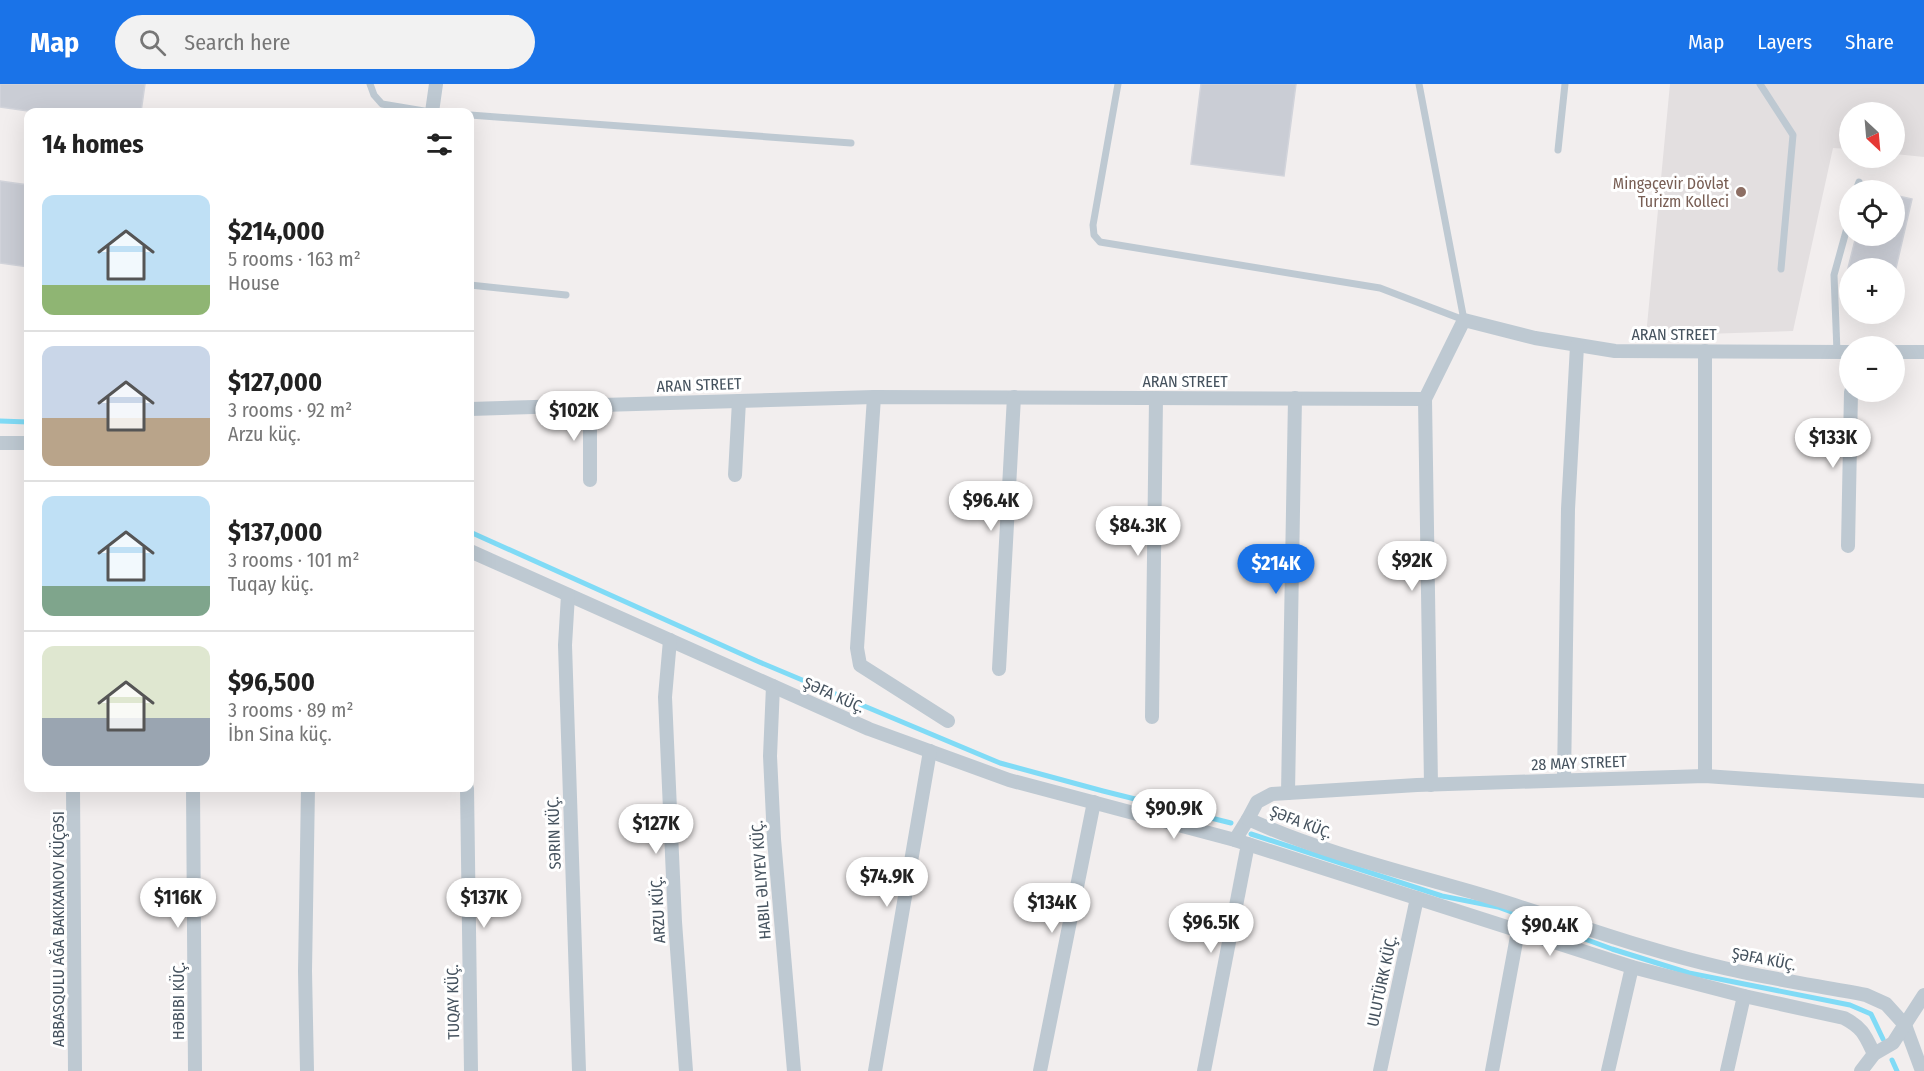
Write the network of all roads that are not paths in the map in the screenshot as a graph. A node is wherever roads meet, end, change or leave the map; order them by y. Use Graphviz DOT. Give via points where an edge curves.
graph roads {
  1 [pos="370,84"];
  2 [pos="436,84"];
  3 [pos="1118,84"];
  4 [pos="1419,84"];
  5 [pos="1565,84"];
  6 [pos="1760,84"];
  7 [pos="406,108"];
  8 [pos="432,108"];
  9 [pos="474,116"];
  10 [pos="851,143"];
  11 [pos="1558,150"];
  12 [pos="1842,246"];
  13 [pos="1781,269"];
  14 [pos="474,285"];
  15 [pos="566,295"];
  16 [pos="1464,320"];
  17 [pos="1841,336"];
  18 [pos="1577,346"];
  19 [pos="1705,351"];
  20 [pos="1839,352"];
  21 [pos="1905,352"];
  22 [pos="1924,352"];
  23 [pos="874,397"];
  24 [pos="1014,397"];
  25 [pos="1156,398"];
  26 [pos="1295,398"];
  27 [pos="1425,399"];
  28 [pos="739,401"];
  29 [pos="1851,402"];
  30 [pos="591,405"];
  31 [pos="474,409"];
  32 [pos="0,442"];
  33 [pos="24,443"];
  34 [pos="735,475"];
  35 [pos="590,480"];
  36 [pos="1848,546"];
  37 [pos="474,553"];
  38 [pos="568,595"];
  39 [pos="670,640"];
  40 [pos="999,669"];
  41 [pos="773,686"];
  42 [pos="1152,717"];
  43 [pos="948,721"];
  44 [pos="930,751"];
  45 [pos="1705,776"];
  46 [pos="1564,780"];
  47 [pos="1431,785"];
  48 [pos="1924,791"];
  49 [pos="74,792"];
  50 [pos="193,792"];
  51 [pos="308,792"];
  52 [pos="467,792"];
  53 [pos="1288,793"];
  54 [pos="1094,802"];
  55 [pos="1248,819"];
  56 [pos="1242,842"];
  57 [pos="1417,898"];
  58 [pos="1518,931"];
  59 [pos="1632,967"];
  60 [pos="1924,995"];
  61 [pos="1744,996"];
  62 [pos="1905,1025"];
  63 [pos="1874,1054"];
  64 [pos="75,1071"];
  65 [pos="195,1071"];
  66 [pos="307,1071"];
  67 [pos="471,1071"];
  68 [pos="579,1071"];
  69 [pos="686,1071"];
  70 [pos="794,1071"];
  71 [pos="875,1071"];
  72 [pos="1040,1071"];
  73 [pos="1204,1071"];
  74 [pos="1380,1071"];
  75 [pos="1492,1071"];
  76 [pos="1608,1071"];
  77 [pos="1727,1071"];
  78 [pos="1861,1071"];
  79 [pos="1922,1071"];
  1 -- 7 [label="lane" via="382,104"];
  2 -- 8 [label="street"];
  3 -- 16 [label="lane" via="1093,225 1094,236 1100,242 1380,288"];
  4 -- 16 [label="lane"];
  5 -- 11 [label="lane"];
  6 -- 13 [label="lane" via="1793,135"];
  9 -- 10 [label="lane"];
  12 -- 17 [label="lane" via="1834,275"];
  14 -- 15 [label="lane"];
  16 -- 18 [label="street, ARAN STREET"];
  16 -- 27 [label="street"];
  18 -- 19 [label="street, ARAN STREET" via="1615,351"];
  18 -- 46 [label="street" via="1568,509"];
  19 -- 20 [label="street, ARAN STREET"];
  19 -- 45 [label="street"];
  21 -- 22 [label="street"];
  23 -- 24 [label="street, ARAN STREET"];
  23 -- 28 [label="street, ARAN STREET"];
  23 -- 43 [label="street" via="857,648 860,665"];
  24 -- 25 [label="street, ARAN STREET"];
  24 -- 40 [label="street"];
  25 -- 26 [label="street, ARAN STREET"];
  25 -- 42 [label="street"];
  26 -- 27 [label="street, ARAN STREET"];
  26 -- 53 [label="street"];
  27 -- 47 [label="street"];
  28 -- 30 [label="street, ARAN STREET"];
  28 -- 34 [label="street"];
  29 -- 36 [label="street"];
  30 -- 31 [label="street, ARAN STREET"];
  30 -- 35 [label="street"];
  32 -- 33 [label="street"];
  37 -- 38 [label="street, ŞƏFA KÜÇ."];
  38 -- 39 [label="street, ŞƏFA KÜÇ."];
  38 -- 68 [label="street, SƏRIN KÜÇ." via="564,645"];
  39 -- 41 [label="street, ŞƏFA KÜÇ."];
  39 -- 69 [label="street, ARZU KÜÇ." via="665,698"];
  41 -- 44 [label="street, ŞƏFA KÜÇ." via="869,729"];
  41 -- 70 [label="street, HABIL ƏLIYEV KÜÇ." via="770,756 774,839"];
  44 -- 54 [label="street, ŞƏFA KÜÇ." via="1009,780"];
  44 -- 71 [label="street"];
  45 -- 46 [label="street, 28 MAY STREET"];
  45 -- 48 [label="street, 28 MAY STREET"];
  46 -- 47 [label="street, 28 MAY STREET"];
  47 -- 53 [label="street, 28 MAY STREET"];
  49 -- 64 [label="street"];
  50 -- 65 [label="street, HƏBIBI KÜÇ."];
  51 -- 66 [label="street"];
  52 -- 67 [label="street, TUQAY KÜÇ."];
  53 -- 55 [label="street, 28 MAY STREET" via="1263,797"];
  54 -- 56 [label="street, ŞƏFA KÜÇ."];
  54 -- 72 [label="street"];
  55 -- 56 [label="street, ŞƏFA KÜÇ."];
  55 -- 62 [label="street, ŞƏFA KÜÇ." via="1330,851 1670,954 1866,996 1886,1004"];
  56 -- 57 [label="street"];
  56 -- 73 [label="street"];
  57 -- 58 [label="street"];
  57 -- 74 [label="street, ULUTÜRK KÜÇ."];
  58 -- 59 [label="street"];
  58 -- 75 [label="street"];
  59 -- 61 [label="street"];
  59 -- 76 [label="street"];
  60 -- 62 [label="street"];
  61 -- 63 [label="street" via="1844,1018 1864,1032"];
  61 -- 77 [label="street"];
  62 -- 63 [label="street" via="1893,1043"];
  62 -- 79 [label="street"];
  63 -- 78 [label="street"];
}
